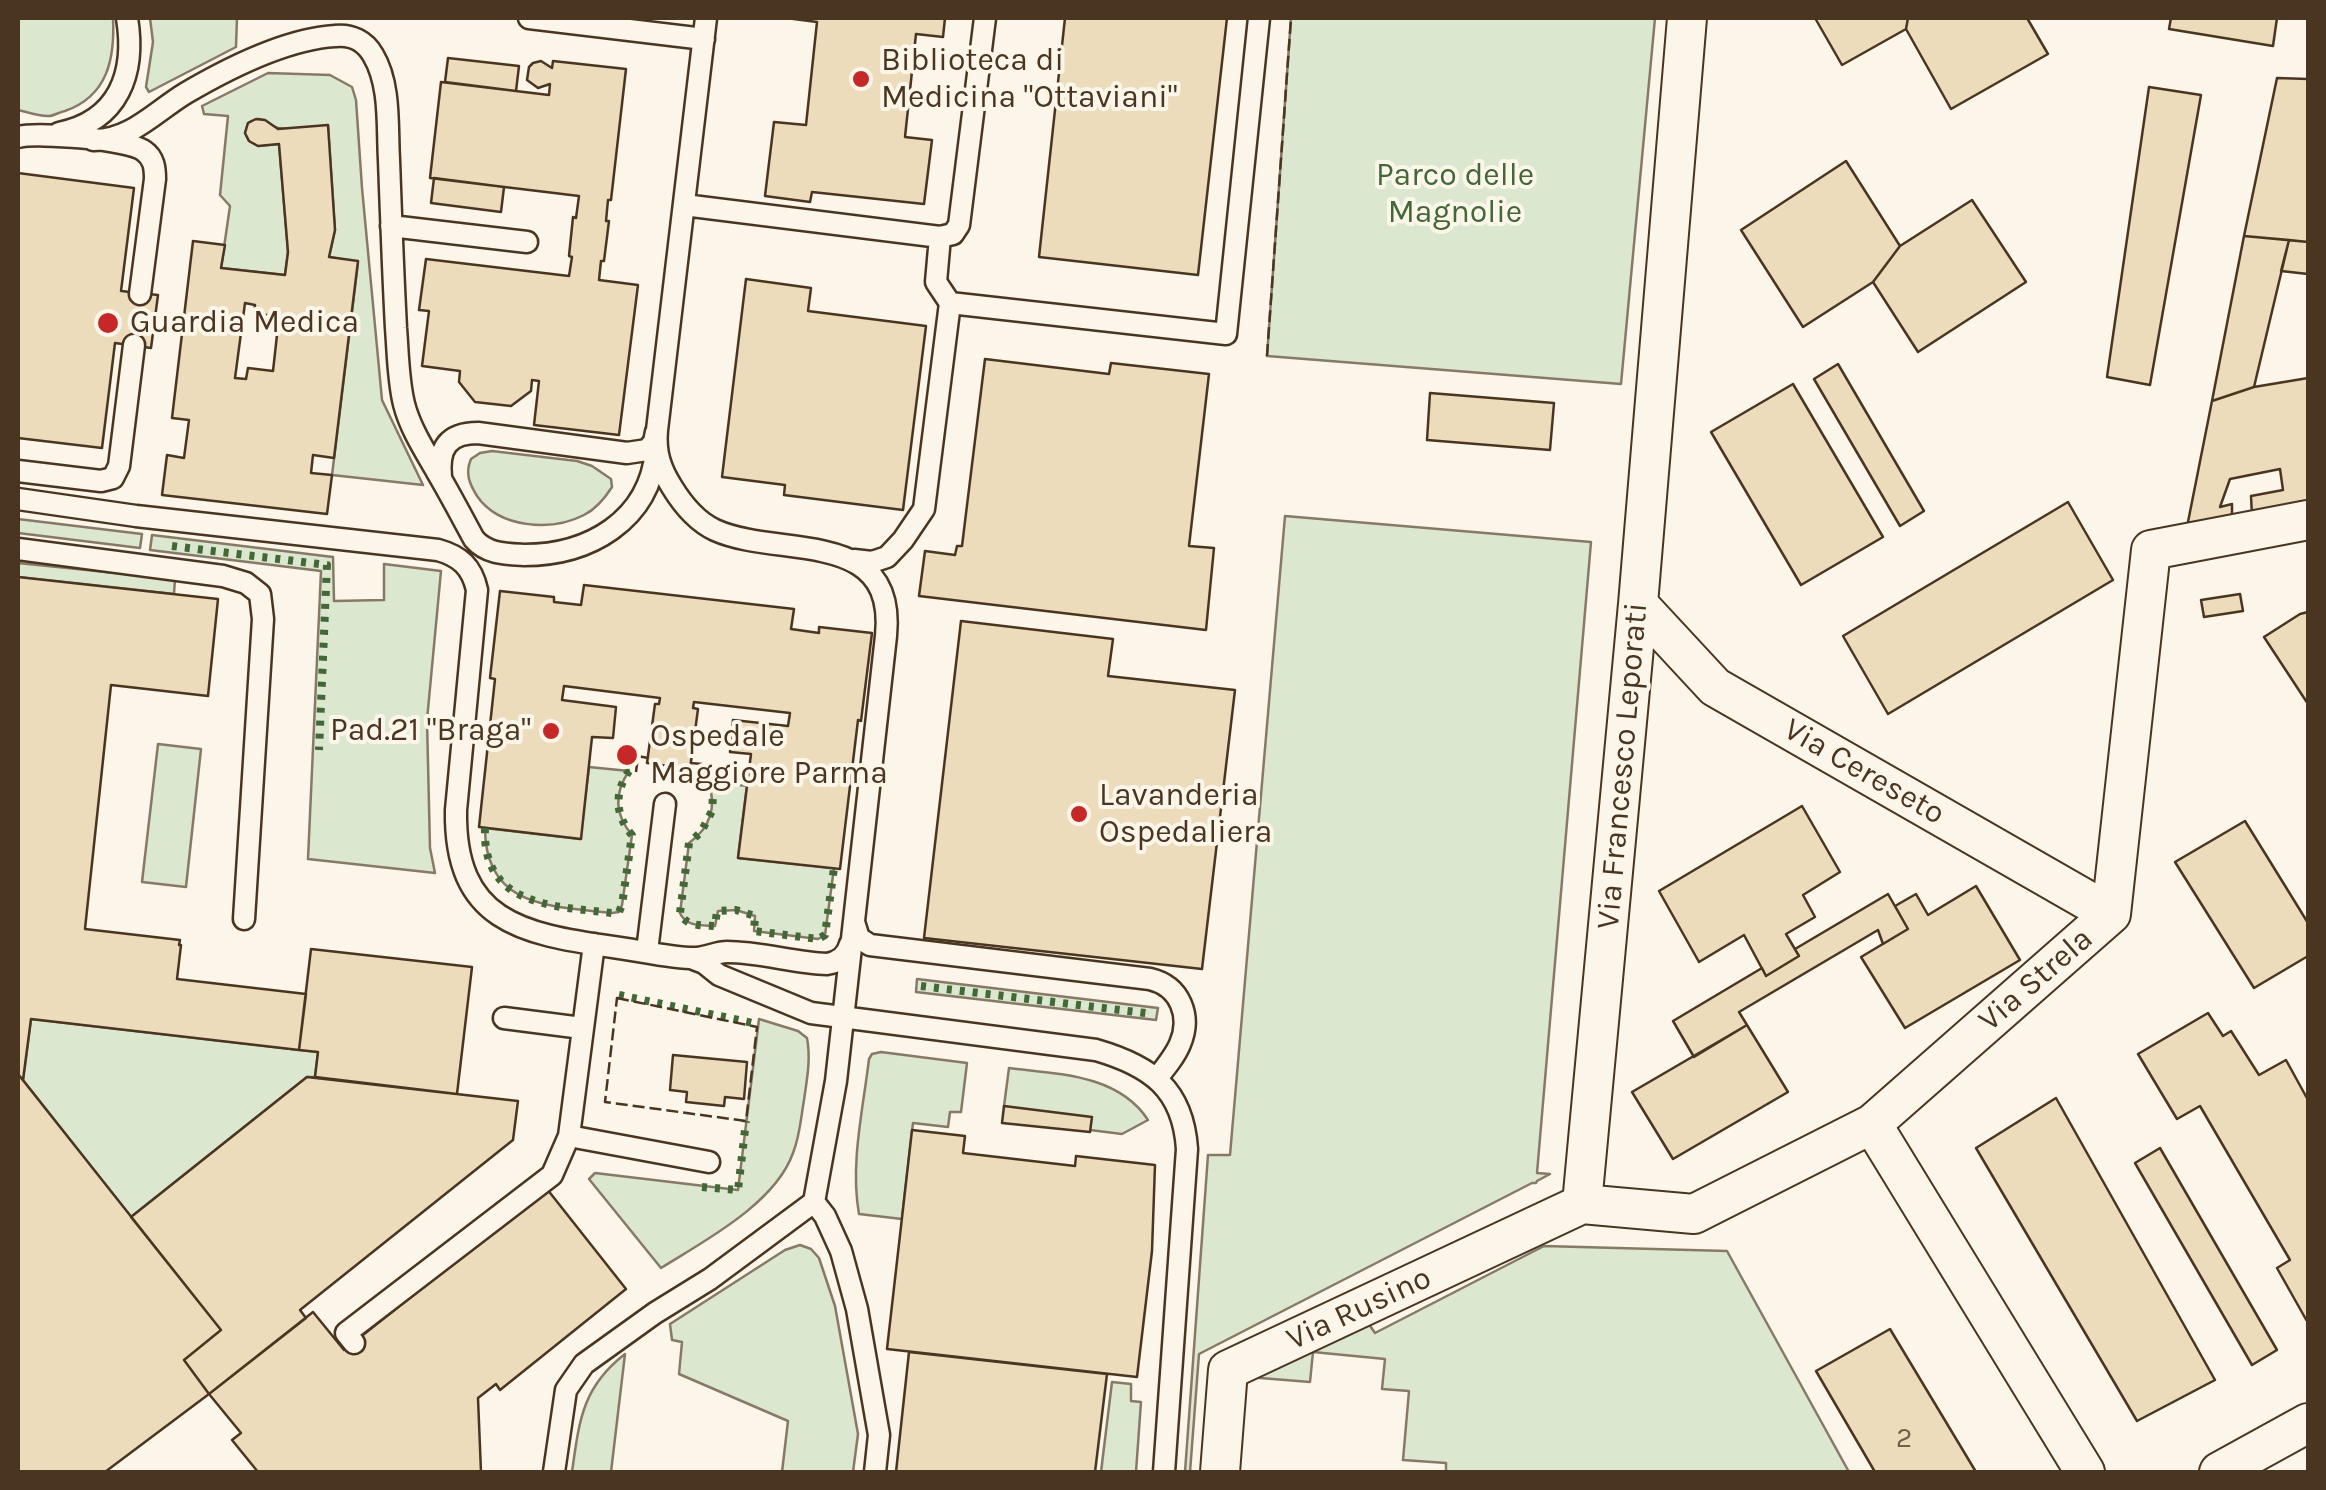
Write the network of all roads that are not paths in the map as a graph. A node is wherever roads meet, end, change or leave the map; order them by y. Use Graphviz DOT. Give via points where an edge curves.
graph roads {
  1 [pos="127,18"];
  2 [pos="529,18"];
  3 [pos="984,18"];
  4 [pos="1259,18"];
  5 [pos="1687,18"];
  6 [pos="705,28"];
  7 [pos="18,134"];
  8 [pos="46,134"];
  9 [pos="93,140"];
  10 [pos="684,205"];
  11 [pos="391,226"];
  12 [pos="940,237"];
  13 [pos="527,242"];
  14 [pos="140,294"];
  15 [pos="950,302"];
  16 [pos="134,346"];
  17 [pos="656,439"];
  18 [pos="18,470"];
  19 [pos="444,485"];
  20 [pos="18,499"];
  21 [pos="2308,520"];
  22 [pos="18,548"];
  23 [pos="481,548"];
  24 [pos="450,553"];
  25 [pos="849,558"];
  26 [pos="477,590"];
  27 [pos="1638,604"];
  28 [pos="665,804"];
  29 [pos="2111,914"];
  30 [pos="854,918"];
  31 [pos="244,919"];
  32 [pos="851,943"];
  33 [pos="594,944"];
  34 [pos="647,951"];
  35 [pos="690,958"];
  36 [pos="504,1018"];
  37 [pos="843,1018"];
  38 [pos="582,1028"];
  39 [pos="1157,1078"];
  40 [pos="1872,1124"];
  41 [pos="569,1136"];
  42 [pos="709,1162"];
  43 [pos="814,1202"];
  44 [pos="1582,1204"];
  45 [pos="354,1343"];
  46 [pos="2308,1423"];
  47 [pos="554,1472"];
  48 [pos="875,1472"];
  49 [pos="1164,1472"];
  50 [pos="1220,1472"];
  51 [pos="2085,1472"];
  52 [pos="2219,1472"];
  1 -- 8 [label="lane" via="129,60 116,98 84,124"];
  2 -- 6 [label="lane"];
  3 -- 12 [label="lane" via="959,225"];
  4 -- 15 [label="lane" via="1226,334"];
  5 -- 27 [label="street, Via Francesco Leporati"];
  6 -- 10 [label="lane"];
  7 -- 8 [label="lane"];
  8 -- 9 [label="lane"];
  9 -- 11 [label="lane" via="116,139 186,93 264,55 310,40 350,37 371,51 382,81"];
  9 -- 14 [label="lane" via="139,147 154,164"];
  10 -- 12 [label="lane"];
  10 -- 17 [label="lane"];
  11 -- 13 [label="lane"];
  11 -- 19 [label="lane" via="403,399"];
  12 -- 15 [label="lane" via="936,282"];
  15 -- 25 [label="lane" via="924,509 887,557"];
  16 -- 18 [label="lane" via="113,478"];
  17 -- 19 [label="lane" via="637,453 464,434 441,454"];
  17 -- 23 [label="lane" via="640,499 607,535 546,554"];
  17 -- 25 [label="lane" via="663,472 678,497 711,528"];
  19 -- 23 [label="lane"];
  20 -- 24 [label="lane"];
  21 -- 29 [label="street, Via Strela" via="2150,550"];
  22 -- 31 [label="lane" via="206,573 246,582 260,594"];
  23 -- 24 [label="lane"];
  23 -- 26 [label="lane"];
  24 -- 26 [label="lane" via="471,572"];
  25 -- 30 [label="lane" via="876,581 887,628"];
  26 -- 33 [label="lane" via="456,810 459,857 478,896 500,917 540,934"];
  27 -- 29 [label="street, Via Cereseto" via="1715,687"];
  27 -- 44 [label="street, Via Francesco Leporati"];
  28 -- 34 [label="lane"];
  29 -- 40 [label="street, Via Strela"];
  30 -- 32 [label="lane"];
  30 -- 39 [label="lane" via="856,933 870,946 1163,982 1180,1001 1185,1025 1180,1046"];
  32 -- 35 [label="lane" via="845,956 827,964 726,952"];
  32 -- 37 [label="lane"];
  33 -- 34 [label="lane"];
  33 -- 38 [label="lane"];
  34 -- 35 [label="lane"];
  35 -- 37 [label="lane" via="811,1013"];
  36 -- 38 [label="lane"];
  37 -- 39 [label="lane" via="1096,1050"];
  37 -- 43 [label="lane"];
  38 -- 41 [label="lane"];
  39 -- 49 [label="lane" via="1178,1106 1187,1149"];
  40 -- 44 [label="street" via="1694,1214"];
  40 -- 51 [label="street"];
  41 -- 42 [label="lane"];
  41 -- 45 [label="lane" via="552,1175 346,1333"];
  43 -- 47 [label="lane" via="584,1364 566,1390"];
  43 -- 48 [label="lane" via="841,1251 854,1294 879,1435"];
  44 -- 50 [label="street, Via Rusino" via="1228,1370"];
  46 -- 52 [label="street"];
}
